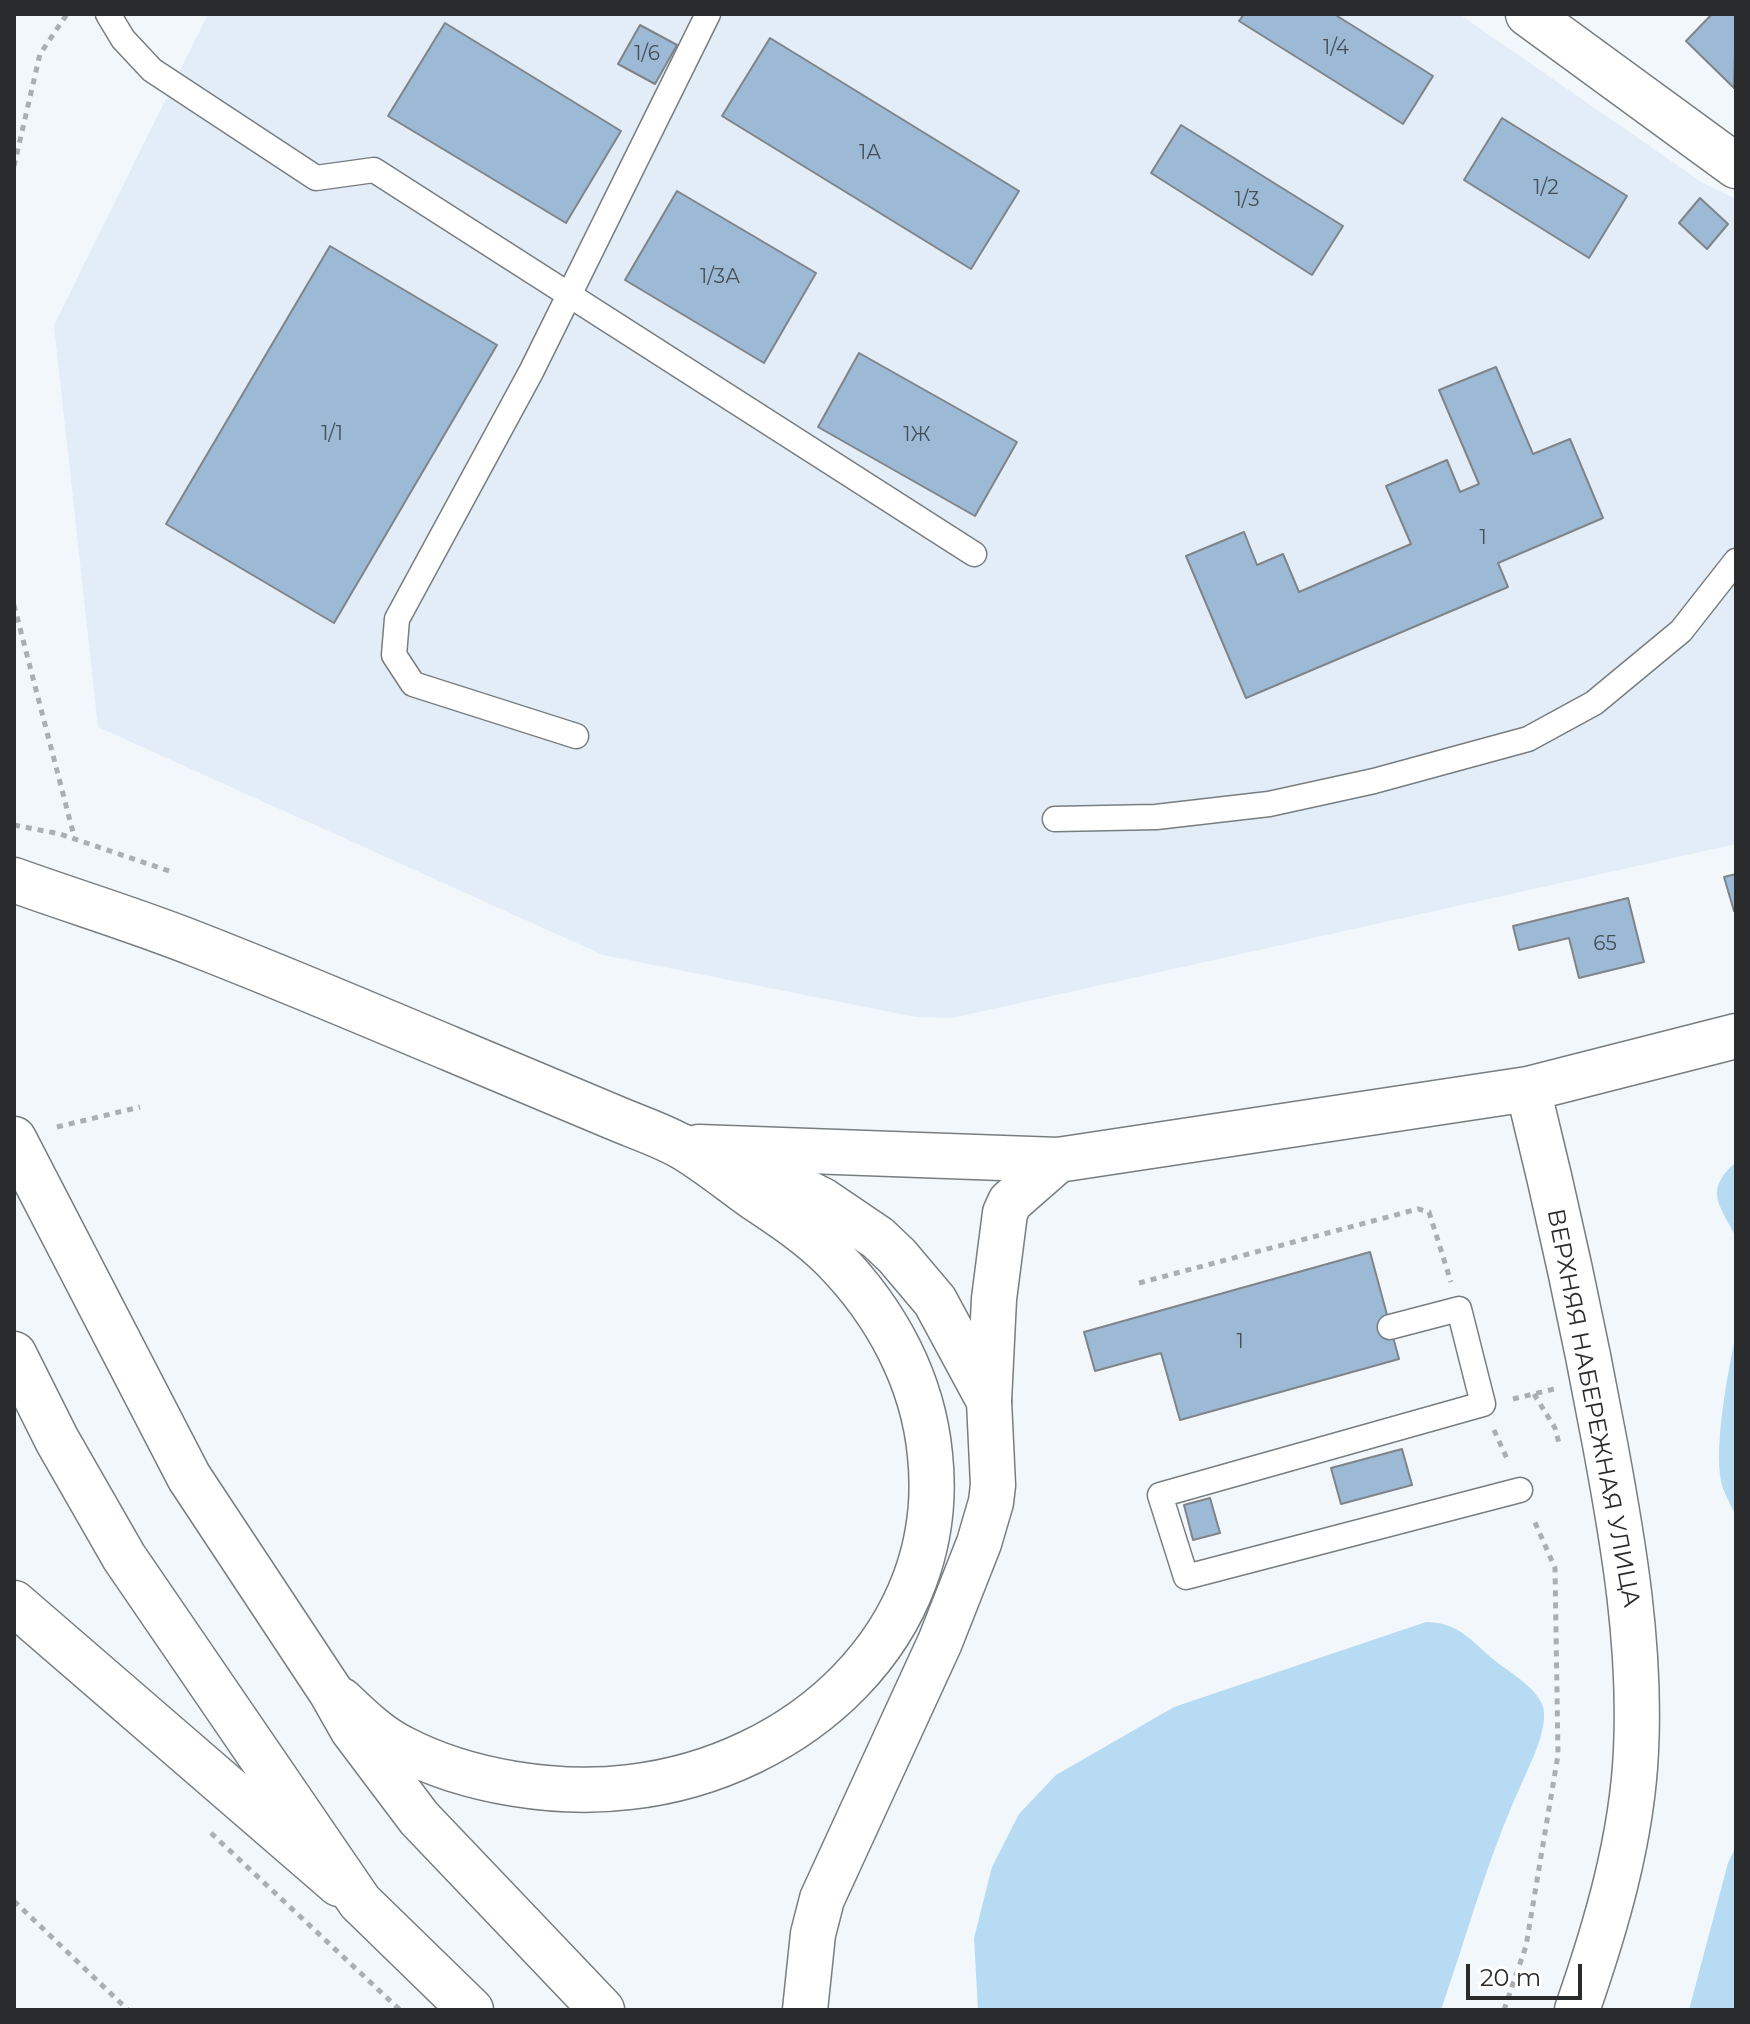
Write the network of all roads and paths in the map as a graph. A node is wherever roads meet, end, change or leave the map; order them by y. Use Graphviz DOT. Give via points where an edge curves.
graph roads {
  1 [pos="67,14"];
  2 [pos="108,14"];
  3 [pos="708,14"];
  4 [pos="1534,16"];
  5 [pos="14,166"];
  6 [pos="1736,166"];
  7 [pos="569,295"];
  8 [pos="974,554"];
  9 [pos="1736,561"];
  10 [pos="14,605"];
  11 [pos="576,736"];
  12 [pos="1055,819"];
  13 [pos="14,825"];
  14 [pos="75,840"];
  15 [pos="172,872"];
  16 [pos="14,880"];
  17 [pos="1736,1036"];
  18 [pos="1528,1089"];
  19 [pos="140,1107"];
  20 [pos="57,1127"];
  21 [pos="16,1144"];
  22 [pos="681,1146"];
  23 [pos="1058,1160"];
  24 [pos="1139,1283"];
  25 [pos="1459,1309"];
  26 [pos="1390,1327"];
  27 [pos="14,1354"];
  28 [pos="1593,1380"];
  29 [pos="1534,1394"];
  30 [pos="989,1401"];
  31 [pos="1483,1404"];
  32 [pos="1562,1457"];
  33 [pos="1520,1490"];
  34 [pos="14,1603"];
  35 [pos="331,1692"];
  36 [pos="14,1901"];
  37 [pos="360,1902"];
  38 [pos="128,2010"];
  39 [pos="471,2010"];
  40 [pos="602,2010"];
  41 [pos="805,2010"];
  42 [pos="1504,2010"];
  43 [pos="1577,2010"];
  1 -- 5 [label="path" via="40,54"];
  2 -- 7 [label="lane" via="152,70 316,178 374,170"];
  3 -- 7 [label="lane"];
  4 -- 6 [label="main road"];
  7 -- 8 [label="lane"];
  7 -- 11 [label="lane" via="397,619 394,655 413,684"];
  9 -- 12 [label="lane" via="1681,631 1594,703 1528,739 1269,804 1156,817"];
  10 -- 14 [label="path"];
  13 -- 14 [label="path"];
  14 -- 15 [label="path"];
  16 -- 22 [label="main road" via="196,944"];
  17 -- 18 [label="main road"];
  18 -- 23 [label="main road"];
  18 -- 28 [label="main road, ВЕРХНЯЯ НАБЕРЕЖНАЯ УЛИЦА"];
  19 -- 20 [label="path"];
  21 -- 35 [label="main road" via="189,1477"];
  22 -- 23 [label="main road"];
  22 -- 30 [label="main road" via="786,1182 878,1238 935,1301"];
  22 -- 35 [label="main road" via="829,1255 880,1316 914,1380 928,1430 933,1476 929,1534 919,1574 897,1621 851,1680 789,1731 702,1771 629,1787 566,1790 443,1767 397,1746"];
  23 -- 30 [label="main road" via="1010,1202 1005,1213"];
  24 -- 25 [label="path" via="1418,1209 1429,1212"];
  25 -- 26 [label="lane"];
  25 -- 31 [label="lane"];
  27 -- 37 [label="main road" via="124,1557"];
  28 -- 29 [label="path"];
  28 -- 43 [label="main road, ВЕРХНЯЯ НАБЕРЕЖНАЯ УЛИЦА" via="1624,1545 1635,1639 1636,1751 1626,1835 1596,1957"];
  29 -- 31 [label="path"];
  29 -- 32 [label="path" via="1555,1428"];
  30 -- 41 [label="main road" via="993,1485 979,1543 940,1642 822,1899"];
  31 -- 33 [label="path"];
  31 -- 33 [label="lane" via="1160,1495 1186,1577"];
  33 -- 42 [label="path" via="1555,1568 1558,1755 1526,1946"];
  34 -- 37 [label="main road"];
  35 -- 40 [label="main road" via="419,1818"];
  36 -- 38 [label="path"];
  37 -- 39 [label="main road"];
}
